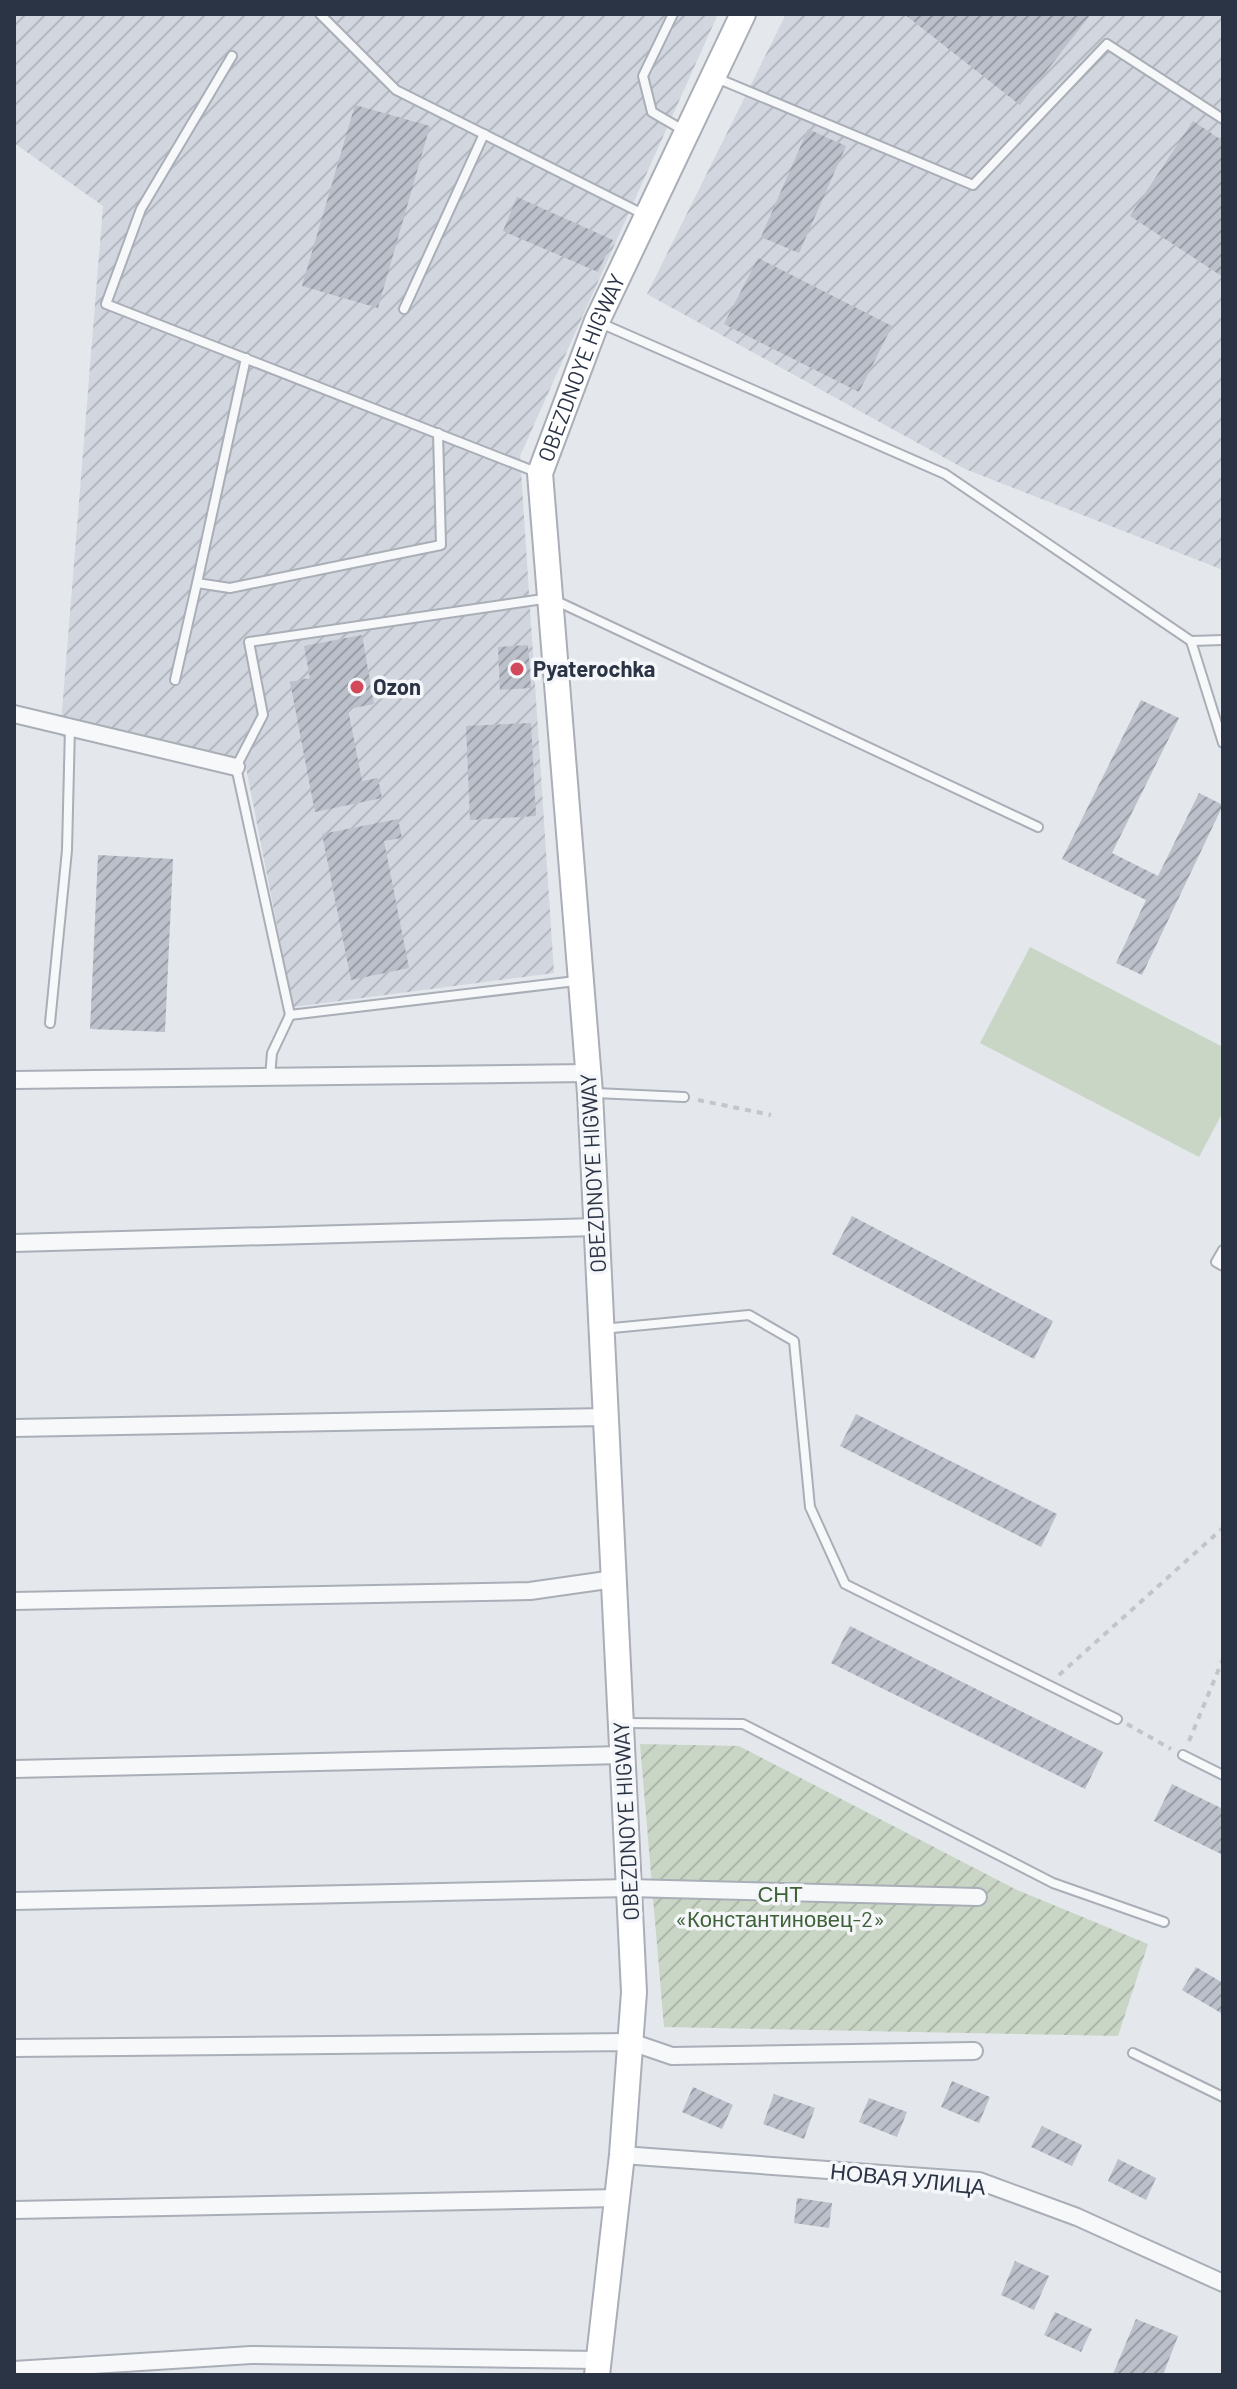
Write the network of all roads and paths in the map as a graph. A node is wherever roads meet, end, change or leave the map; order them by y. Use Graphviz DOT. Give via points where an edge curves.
graph roads {
  1 [pos="320,14"];
  2 [pos="673,14"];
  3 [pos="743,14"];
  4 [pos="232,56"];
  5 [pos="713,76"];
  6 [pos="1223,119"];
  7 [pos="687,133"];
  8 [pos="484,134"];
  9 [pos="647,216"];
  10 [pos="404,309"];
  11 [pos="597,321"];
  12 [pos="246,358"];
  13 [pos="438,433"];
  14 [pos="540,473"];
  15 [pos="197,583"];
  16 [pos="550,598"];
  17 [pos="1223,640"];
  18 [pos="1191,641"];
  19 [pos="175,680"];
  20 [pos="14,714"];
  21 [pos="70,727"];
  22 [pos="1223,743"];
  23 [pos="236,767"];
  24 [pos="1038,827"];
  25 [pos="581,980"];
  26 [pos="290,1015"];
  27 [pos="50,1023"];
  28 [pos="270,1077"];
  29 [pos="14,1080"];
  30 [pos="589,1083"];
  31 [pos="684,1097"];
  32 [pos="771,1115"];
  33 [pos="596,1227"];
  34 [pos="14,1243"];
  35 [pos="1223,1250"];
  36 [pos="1223,1266"];
  37 [pos="602,1329"];
  38 [pos="606,1417"];
  39 [pos="14,1428"];
  40 [pos="1223,1528"];
  41 [pos="614,1579"];
  42 [pos="14,1601"];
  43 [pos="1223,1659"];
  44 [pos="1049,1685"];
  45 [pos="1117,1719"];
  46 [pos="621,1723"];
  47 [pos="623,1755"];
  48 [pos="1183,1755"];
  49 [pos="14,1769"];
  50 [pos="1223,1775"];
  51 [pos="629,1888"];
  52 [pos="978,1897"];
  53 [pos="14,1901"];
  54 [pos="1164,1922"];
  55 [pos="631,2042"];
  56 [pos="14,2048"];
  57 [pos="974,2051"];
  58 [pos="1133,2053"];
  59 [pos="1223,2097"];
  60 [pos="622,2155"];
  61 [pos="618,2198"];
  62 [pos="14,2210"];
  63 [pos="1223,2283"];
  64 [pos="598,2368"];
  65 [pos="14,2370"];
  1 -- 8 [label="lane" via="396,90"];
  2 -- 7 [label="lane" via="643,76 652,112"];
  3 -- 5 [label="main road, OBEZDNOYE HIGWAY"];
  4 -- 12 [label="lane" via="141,209 106,304"];
  5 -- 6 [label="lane" via="973,185 1107,44"];
  5 -- 7 [label="main road, OBEZDNOYE HIGWAY"];
  7 -- 9 [label="main road, OBEZDNOYE HIGWAY"];
  8 -- 9 [label="lane"];
  8 -- 10 [label="lane"];
  9 -- 11 [label="main road, OBEZDNOYE HIGWAY"];
  11 -- 14 [label="main road, OBEZDNOYE HIGWAY"];
  11 -- 18 [label="lane" via="945,474"];
  12 -- 13 [label="lane"];
  12 -- 15 [label="lane"];
  13 -- 14 [label="lane"];
  13 -- 15 [label="lane" via="441,545 230,588"];
  14 -- 16 [label="main road, OBEZDNOYE HIGWAY"];
  15 -- 19 [label="lane"];
  16 -- 23 [label="lane" via="249,642 263,715"];
  16 -- 24 [label="lane"];
  16 -- 25 [label="main road, OBEZDNOYE HIGWAY"];
  17 -- 18 [label="lane"];
  18 -- 22 [label="lane"];
  20 -- 21 [label="street"];
  21 -- 23 [label="street"];
  21 -- 27 [label="lane" via="67,850"];
  23 -- 26 [label="lane"];
  25 -- 26 [label="lane"];
  25 -- 30 [label="main road, OBEZDNOYE HIGWAY"];
  26 -- 28 [label="lane" via="272,1053"];
  28 -- 29 [label="street"];
  28 -- 30 [label="street"];
  30 -- 31 [label="lane"];
  30 -- 33 [label="main road, OBEZDNOYE HIGWAY"];
  31 -- 32 [label="path"];
  33 -- 34 [label="street"];
  33 -- 37 [label="main road, OBEZDNOYE HIGWAY"];
  35 -- 36 [label="lane" via="1216,1262"];
  37 -- 38 [label="main road, OBEZDNOYE HIGWAY"];
  37 -- 44 [label="lane" via="749,1315 794,1341 810,1507 845,1584"];
  38 -- 39 [label="street"];
  38 -- 41 [label="main road, OBEZDNOYE HIGWAY"];
  40 -- 44 [label="path"];
  41 -- 42 [label="street" via="530,1591"];
  41 -- 46 [label="main road, OBEZDNOYE HIGWAY"];
  43 -- 48 [label="path"];
  44 -- 45 [label="lane"];
  45 -- 48 [label="path"];
  46 -- 47 [label="main road, OBEZDNOYE HIGWAY"];
  46 -- 54 [label="lane" via="743,1724 1053,1883"];
  47 -- 49 [label="street"];
  47 -- 51 [label="main road, OBEZDNOYE HIGWAY"];
  48 -- 50 [label="lane"];
  51 -- 52 [label="street"];
  51 -- 53 [label="street"];
  51 -- 55 [label="main road, OBEZDNOYE HIGWAY"];
  55 -- 56 [label="street"];
  55 -- 57 [label="street" via="672,2056"];
  55 -- 60 [label="main road, OBEZDNOYE HIGWAY"];
  58 -- 59 [label="lane"];
  60 -- 61 [label="main road, OBEZDNOYE HIGWAY"];
  60 -- 63 [label="street, НОВАЯ УЛИЦА" via="979,2181 1077,2217"];
  61 -- 62 [label="street"];
  61 -- 64 [label="main road, OBEZDNOYE HIGWAY"];
  64 -- 65 [label="street" via="251,2355"];
}
